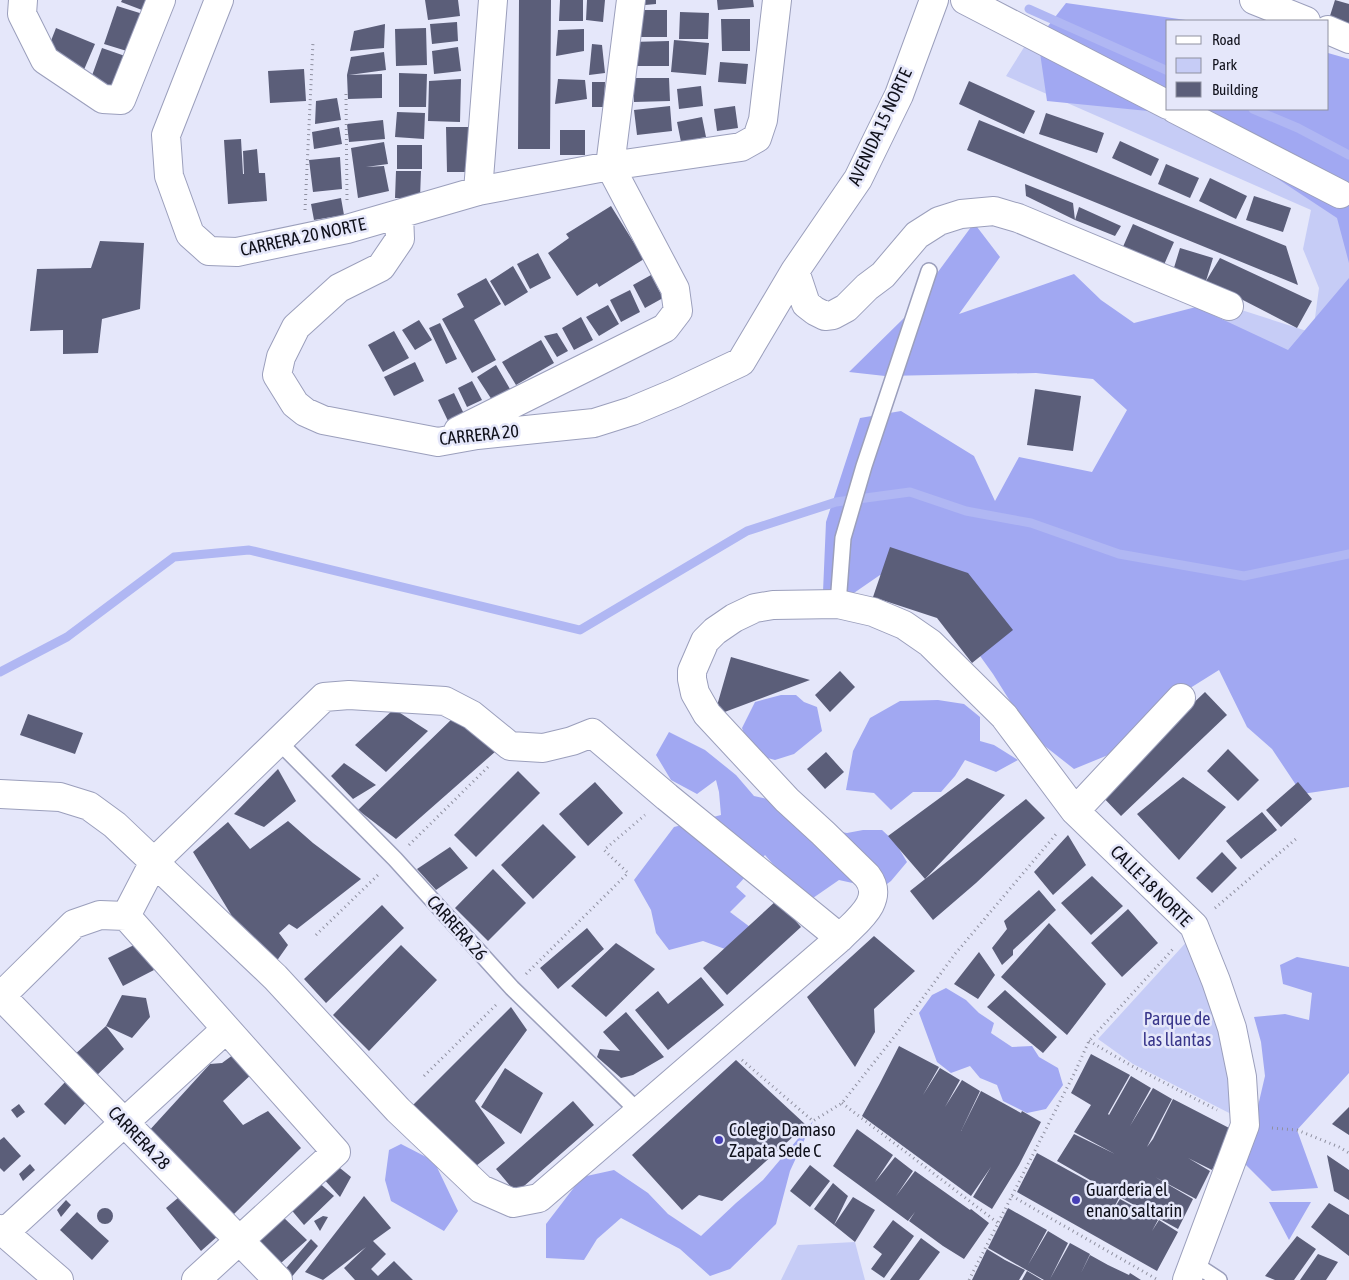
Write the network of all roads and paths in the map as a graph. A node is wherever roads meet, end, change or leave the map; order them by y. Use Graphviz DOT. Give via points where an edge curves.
graph roads {
  1 [pos="23,0"];
  2 [pos="160,0"];
  3 [pos="219,0"];
  4 [pos="493,0"];
  5 [pos="631,0"];
  6 [pos="777,0"];
  7 [pos="934,0"];
  8 [pos="964,0"];
  9 [pos="1254,0"];
  10 [pos="1304,20"];
  11 [pos="1329,30"];
  12 [pos="1349,39"];
  13 [pos="313,42"];
  14 [pos="346,94"];
  15 [pos="1166,104"];
  16 [pos="1176,110"];
  17 [pos="610,166"];
  18 [pos="478,191"];
  19 [pos="1340,194"];
  20 [pos="398,214"];
  21 [pos="348,229"];
  22 [pos="303,238"];
  23 [pos="795,271"];
  24 [pos="929,272"];
  25 [pos="1229,306"];
  26 [pos="438,442"];
  27 [pos="838,604"];
  28 [pos="1181,698"];
  29 [pos="278,741"];
  30 [pos="510,746"];
  31 [pos="0,794"];
  32 [pos="667,797"];
  33 [pos="1075,811"];
  34 [pos="1296,839"];
  35 [pos="395,859"];
  36 [pos="154,862"];
  37 [pos="126,916"];
  38 [pos="1194,926"];
  39 [pos="316,935"];
  40 [pos="840,938"];
  41 [pos="512,988"];
  42 [pos="0,996"];
  43 [pos="226,1029"];
  44 [pos="742,1060"];
  45 [pos="424,1076"];
  46 [pos="842,1103"];
  47 [pos="638,1112"];
  48 [pos="124,1122"];
  49 [pos="1012,1196"];
  50 [pos="998,1223"];
  51 [pos="2,1231"];
  52 [pos="240,1240"];
  53 [pos="1190,1272"];
  54 [pos="59,1280"];
  55 [pos="196,1280"];
  56 [pos="278,1280"];
  57 [pos="969,1280"];
  58 [pos="1158,1280"];
  59 [pos="1219,1280"];
  1 -- 2 [label="street" via="22,14 45,60 102,99 121,100"];
  3 -- 22 [label="street, CARRERA 20 NORTE" via="166,135 169,176 190,234 209,250 237,252"];
  4 -- 18 [label="street"];
  5 -- 17 [label="street"];
  6 -- 17 [label="street, CARRERA 20 NORTE" via="764,120 757,138 740,147"];
  7 -- 23 [label="street, AVENIDA 15 NORTE" via="898,95 858,179"];
  8 -- 15 [label="street"];
  9 -- 10 [label="street"];
  11 -- 12 [label="street"];
  13 -- 22 [label="path"];
  14 -- 21 [label="path"];
  16 -- 19 [label="street"];
  17 -- 18 [label="street, CARRERA 20 NORTE"];
  17 -- 26 [label="street" via="675,289 678,311 665,328"];
  18 -- 20 [label="street, CARRERA 20 NORTE"];
  20 -- 21 [label="street, CARRERA 20 NORTE"];
  20 -- 26 [label="street, CARRERA 20" via="400,239 381,266 339,288 296,327 281,357 277,375 295,404 323,420"];
  21 -- 22 [label="street, CARRERA 20 NORTE"];
  23 -- 25 [label="street" via="806,304 825,316 834,315 883,275 917,235 940,221 961,214 994,211 1018,218"];
  23 -- 26 [label="street, CARRERA 20" via="741,362 632,411 594,423"];
  24 -- 27 [label="lane" via="843,538"];
  27 -- 33 [label="street, CALLE 18 NORTE" via="873,612 904,625 930,643 1004,716"];
  27 -- 40 [label="street, CALLE 18 NORTE" via="773,605 755,608 734,618 705,641 692,671 692,679 695,693 707,714 787,800 872,883 874,898 869,908"];
  28 -- 33 [label="street"];
  29 -- 30 [label="street" via="324,697 348,695 444,701 472,715"];
  29 -- 35 [label="lane, CARRERA 26"];
  29 -- 36 [label="street"];
  30 -- 32 [label="street" via="543,748 592,733"];
  30 -- 35 [label="path"];
  31 -- 36 [label="street, CALLE 18 NORTE" via="60,797 90,806"];
  32 -- 40 [label="street"];
  32 -- 41 [label="path" via="604,850 628,873"];
  33 -- 38 [label="street, CALLE 18 NORTE"];
  33 -- 46 [label="path" via="955,954"];
  34 -- 38 [label="path"];
  35 -- 39 [label="path"];
  35 -- 41 [label="lane, CARRERA 26"];
  36 -- 37 [label="street"];
  36 -- 47 [label="street, CALLE 18 NORTE" via="275,977 398,1110 481,1189 513,1203 539,1198"];
  37 -- 42 [label="street" via="100,914 74,924"];
  37 -- 43 [label="street"];
  38 -- 49 [label="path" via="1089,1041"];
  38 -- 53 [label="street, CALLE 18 NORTE" via="1232,1028 1242,1077 1245,1125"];
  40 -- 47 [label="street, CALLE 18 NORTE"];
  41 -- 45 [label="path"];
  41 -- 47 [label="lane, CARRERA 26"];
  42 -- 48 [label="street, CARRERA 28"];
  43 -- 48 [label="street"];
  43 -- 52 [label="street" via="336,1152"];
  44 -- 46 [label="path" via="813,1121"];
  46 -- 50 [label="path"];
  48 -- 51 [label="street"];
  48 -- 52 [label="street, CARRERA 28"];
  49 -- 50 [label="path"];
  49 -- 58 [label="path"];
  50 -- 57 [label="path"];
  51 -- 54 [label="street"];
  52 -- 55 [label="street"];
  52 -- 56 [label="street, CARRERA 28"];
  53 -- 59 [label="lane"];
}
